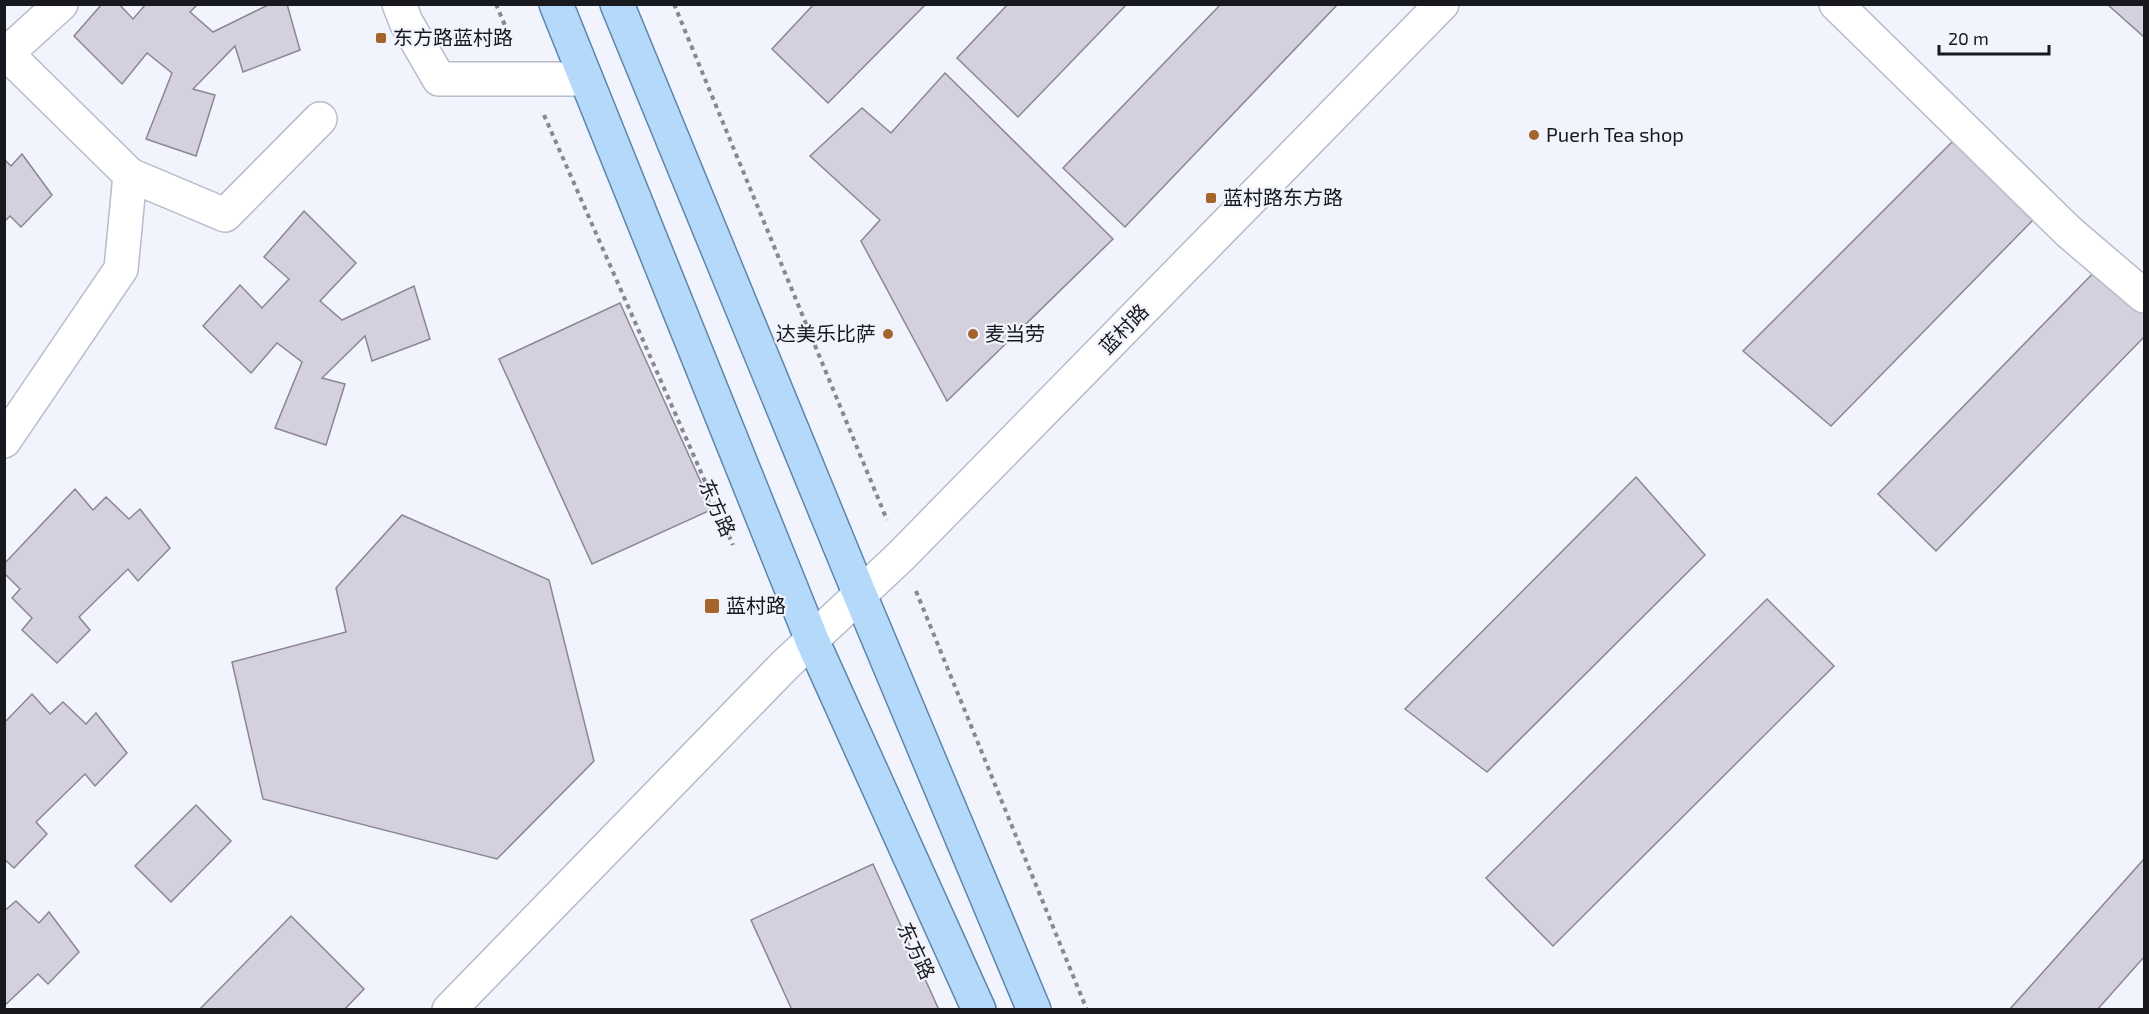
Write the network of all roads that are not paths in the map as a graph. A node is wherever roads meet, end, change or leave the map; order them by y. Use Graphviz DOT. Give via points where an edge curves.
graph roads {
  1 [pos="61,4"];
  2 [pos="399,4"];
  3 [pos="556,4"];
  4 [pos="617,4"];
  5 [pos="1442,4"];
  6 [pos="1836,4"];
  7 [pos="6,55"];
  8 [pos="585,79"];
  9 [pos="320,119"];
  10 [pos="130,176"];
  11 [pos="2145,296"];
  12 [pos="4,441"];
  13 [pos="860,595"];
  14 [pos="812,640"];
  15 [pos="449,1010"];
  16 [pos="979,1010"];
  17 [pos="1034,1010"];
  1 -- 7 [label="street"];
  2 -- 8 [label="street" via="440,80"];
  3 -- 8 [label="main road, 东方路"];
  4 -- 13 [label="main road"];
  5 -- 13 [label="street, 蓝村路"];
  6 -- 11 [label="street" via="2069,232"];
  7 -- 10 [label="street"];
  8 -- 14 [label="main road, 东方路"];
  9 -- 10 [label="street" via="225,215"];
  10 -- 12 [label="street" via="122,269"];
  13 -- 14 [label="street, 蓝村路"];
  13 -- 17 [label="main road"];
  14 -- 15 [label="street, 蓝村路"];
  14 -- 16 [label="main road, 东方路"];
}
